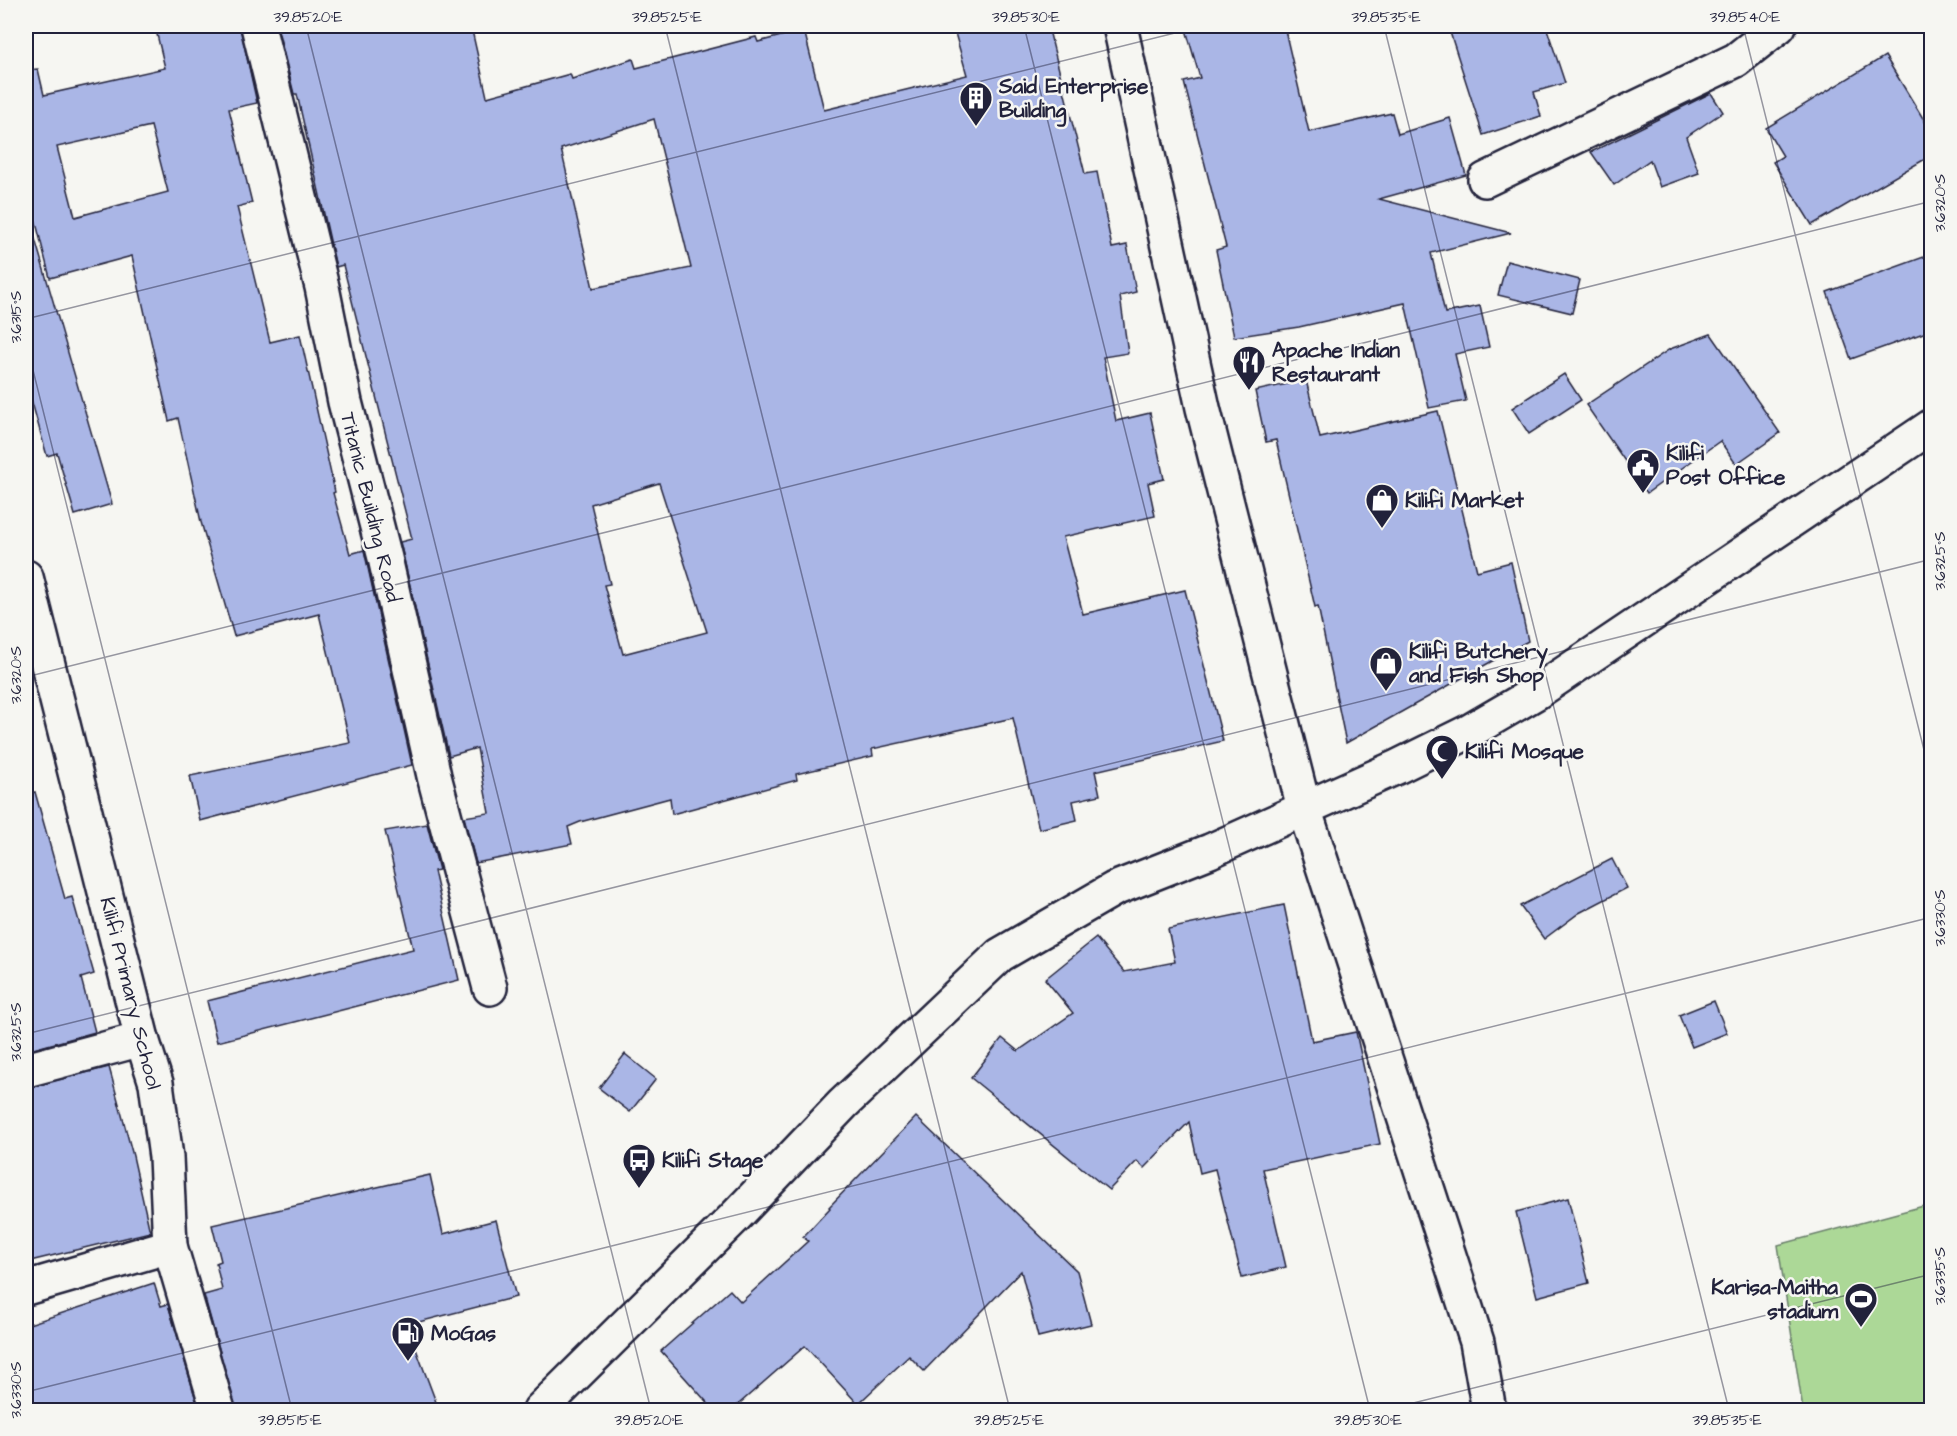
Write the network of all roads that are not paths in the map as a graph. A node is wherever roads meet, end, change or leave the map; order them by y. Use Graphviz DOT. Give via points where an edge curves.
graph roads {
  1 [pos="258,26"];
  2 [pos="1120,26"];
  3 [pos="1779,26"];
  4 [pos="1485,180"];
  5 [pos="1932,426"];
  6 [pos="26,577"];
  7 [pos="1304,808"];
  8 [pos="490,988"];
  9 [pos="142,1039"];
  10 [pos="26,1070"];
  11 [pos="170,1246"];
  12 [pos="26,1288"];
  13 [pos="218,1410"];
  14 [pos="540,1410"];
  15 [pos="1489,1410"];
  1 -- 8 [label="street, Titanic Building Road" via="322,287 345,402 386,558 413,689"];
  2 -- 7 [label="street" via="1203,408"];
  3 -- 4 [label="street" via="1736,60"];
  5 -- 7 [label="street" via="1537,692 1428,751"];
  6 -- 9 [label="street, Kilifi Primary School"];
  7 -- 14 [label="street" via="1114,889 1000,955 843,1104"];
  7 -- 15 [label="street" via="1477,1342"];
  9 -- 10 [label="street"];
  9 -- 11 [label="street, Kilifi Primary School" via="158,1094 166,1157"];
  11 -- 12 [label="street"];
  11 -- 13 [label="street, Kilifi Primary School"];
}
